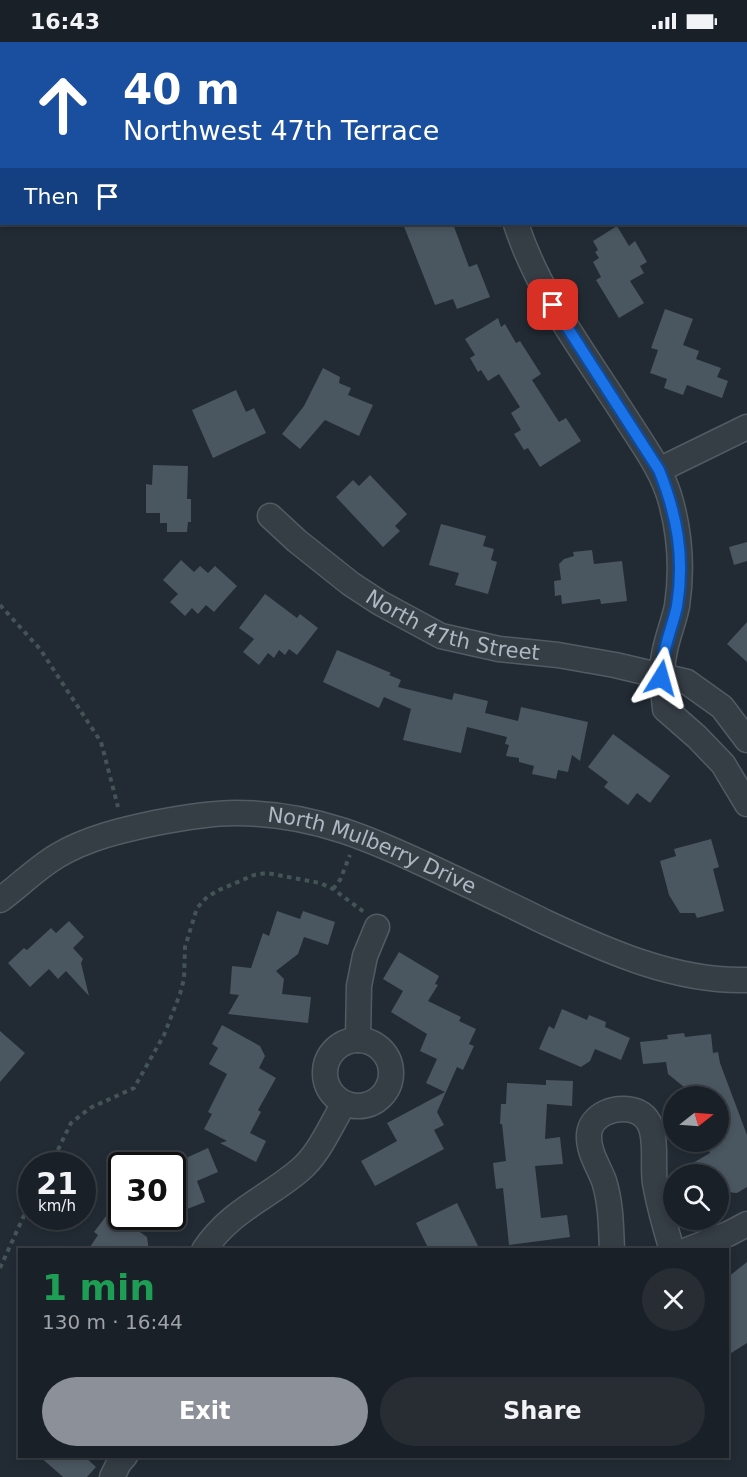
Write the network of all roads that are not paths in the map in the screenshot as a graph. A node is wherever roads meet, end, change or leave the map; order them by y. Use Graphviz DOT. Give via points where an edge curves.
graph roads {
  1 [pos="516,225"];
  2 [pos="747,427"];
  3 [pos="659,470"];
  4 [pos="270,516"];
  5 [pos="661,678"];
  6 [pos="747,740"];
  7 [pos="744,792"];
  8 [pos="0,900"];
  9 [pos="377,927"];
  10 [pos="747,980"];
  11 [pos="358,1040"];
  12 [pos="344,1104"];
  13 [pos="747,1224"];
  14 [pos="205,1248"];
  15 [pos="612,1248"];
  16 [pos="671,1248"];
  17 [pos="692,1248"];
  18 [pos="124,1458"];
  19 [pos="112,1477"];
  1 -- 3 [label="street" via="542,286 564,324"];
  2 -- 3 [label="street"];
  3 -- 5 [label="street" via="678,530 679,558 677,607"];
  4 -- 5 [label="street, North 47th Street" via="351,584 441,636 499,649 615,665"];
  5 -- 6 [label="street, North 47th Street" via="687,682 722,707"];
  5 -- 7 [label="street" via="665,709 723,764"];
  8 -- 10 [label="street, North Mulberry Drive" via="57,856 103,835 202,816 279,816 331,826 373,840 574,936 635,960 695,976"];
  9 -- 11 [label="street" via="365,956 359,986"];
  11 -- 12 [label="street" via="331,1052 325,1066 325,1081 332,1095"];
  11 -- 12 [label="street" via="373,1044 384,1053 390,1066 390,1081 384,1094 373,1103 359,1107"];
  12 -- 14 [label="street" via="321,1146 302,1169 243,1209 219,1229"];
  13 -- 17 [label="street"];
  15 -- 16 [label="street" via="609,1201 589,1147 590,1131 596,1118 622,1108 636,1111 648,1122 654,1139 653,1173 658,1200"];
  18 -- 19 [label="street"];
}
